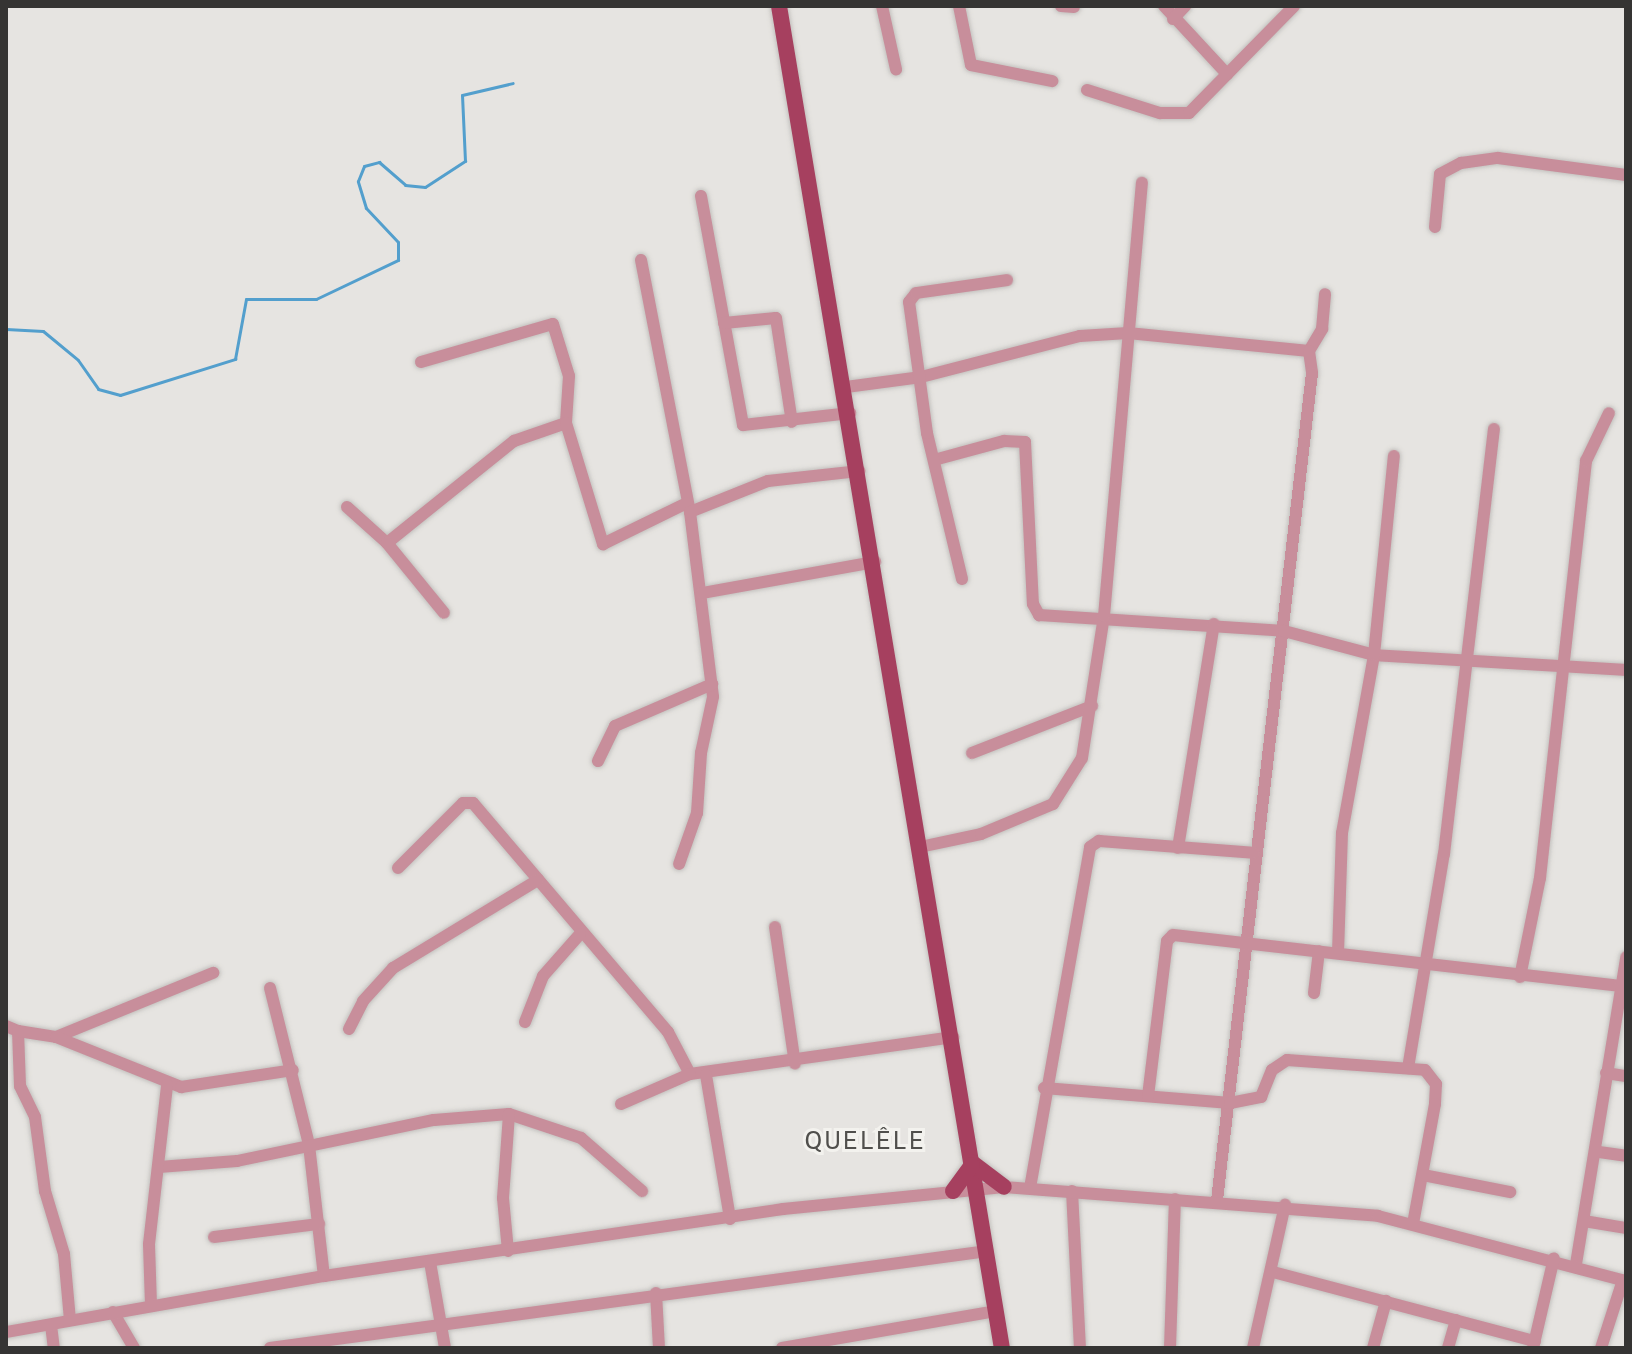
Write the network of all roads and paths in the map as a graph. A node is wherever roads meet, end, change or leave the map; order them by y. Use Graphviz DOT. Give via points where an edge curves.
graph roads {
  1 [pos="779,6"];
  2 [pos="882,6"];
  3 [pos="959,6"];
  4 [pos="1061,6"];
  5 [pos="1164,6"];
  6 [pos="1185,6"];
  7 [pos="1294,6"];
  8 [pos="1074,7"];
  9 [pos="1173,19"];
  10 [pos="896,69"];
  11 [pos="1227,74"];
  12 [pos="1052,81"];
  13 [pos="1087,90"];
  14 [pos="1626,175"];
  15 [pos="1142,183"];
  16 [pos="701,196"];
  17 [pos="1435,227"];
  18 [pos="641,260"];
  19 [pos="1007,280"];
  20 [pos="1325,294"];
  21 [pos="724,323"];
  22 [pos="1128,333"];
  23 [pos="1309,351"];
  24 [pos="421,362"];
  25 [pos="921,377"];
  26 [pos="846,387"];
  27 [pos="850,413"];
  28 [pos="1609,413"];
  29 [pos="792,422"];
  30 [pos="566,423"];
  31 [pos="1494,429"];
  32 [pos="1394,456"];
  33 [pos="934,460"];
  34 [pos="859,471"];
  35 [pos="347,507"];
  36 [pos="689,507"];
  37 [pos="387,543"];
  38 [pos="875,562"];
  39 [pos="962,579"];
  40 [pos="702,593"];
  41 [pos="444,613"];
  42 [pos="1104,616"];
  43 [pos="1214,624"];
  44 [pos="1284,631"];
  45 [pos="1374,655"];
  46 [pos="1464,663"];
  47 [pos="1566,670"];
  48 [pos="1626,670"];
  49 [pos="712,684"];
  50 [pos="1092,706"];
  51 [pos="972,753"];
  52 [pos="598,761"];
  53 [pos="920,847"];
  54 [pos="1178,848"];
  55 [pos="1254,853"];
  56 [pos="679,864"];
  57 [pos="398,868"];
  58 [pos="538,880"];
  59 [pos="775,927"];
  60 [pos="580,934"];
  61 [pos="1247,941"];
  62 [pos="1319,951"];
  63 [pos="1338,953"];
  64 [pos="1626,957"];
  65 [pos="1421,965"];
  66 [pos="213,973"];
  67 [pos="1520,977"];
  68 [pos="1623,987"];
  69 [pos="270,988"];
  70 [pos="1314,993"];
  71 [pos="525,1022"];
  72 [pos="12,1028"];
  73 [pos="349,1029"];
  74 [pos="56,1037"];
  75 [pos="953,1037"];
  76 [pos="795,1064"];
  77 [pos="1408,1068"];
  78 [pos="293,1070"];
  79 [pos="1606,1073"];
  80 [pos="690,1074"];
  81 [pos="706,1075"];
  82 [pos="1626,1076"];
  83 [pos="167,1085"];
  84 [pos="1044,1088"];
  85 [pos="1148,1096"];
  86 [pos="1230,1103"];
  87 [pos="621,1104"];
  88 [pos="509,1114"];
  89 [pos="309,1145"];
  90 [pos="1599,1152"];
  91 [pos="1626,1156"];
  92 [pos="972,1164"];
  93 [pos="159,1167"];
  94 [pos="1423,1175"];
  95 [pos="1001,1188"];
  96 [pos="1030,1188"];
  97 [pos="976,1189"];
  98 [pos="642,1191"];
  99 [pos="955,1191"];
  100 [pos="1072,1191"];
  101 [pos="1510,1192"];
  102 [pos="1175,1199"];
  103 [pos="1217,1201"];
  104 [pos="1285,1205"];
  105 [pos="980,1211"];
  106 [pos="730,1219"];
  107 [pos="1584,1221"];
  108 [pos="319,1224"];
  109 [pos="1413,1224"];
  110 [pos="1626,1228"];
  111 [pos="214,1237"];
  112 [pos="508,1251"];
  113 [pos="987,1251"];
  114 [pos="1554,1258"];
  115 [pos="430,1262"];
  116 [pos="1576,1264"];
  117 [pos="1273,1272"];
  118 [pos="324,1276"];
  119 [pos="1625,1281"];
  120 [pos="656,1293"];
  121 [pos="1386,1301"];
  122 [pos="151,1305"];
  123 [pos="997,1311"];
  124 [pos="113,1312"];
  125 [pos="70,1320"];
  126 [pos="1456,1320"];
  127 [pos="440,1324"];
  128 [pos="51,1325"];
  129 [pos="6,1332"];
  130 [pos="1534,1345"];
  131 [pos="54,1348"];
  132 [pos="134,1348"];
  133 [pos="270,1348"];
  134 [pos="445,1348"];
  135 [pos="659,1348"];
  136 [pos="782,1348"];
  137 [pos="1002,1348"];
  138 [pos="1080,1348"];
  139 [pos="1170,1348"];
  140 [pos="1253,1348"];
  141 [pos="1373,1348"];
  142 [pos="1448,1348"];
  143 [pos="1601,1348"];
  1 -- 26 [label="main road"];
  2 -- 10 [label="street"];
  3 -- 12 [label="street" via="971,65"];
  4 -- 8 [label="street"];
  5 -- 9 [label="street"];
  6 -- 9 [label="street"];
  7 -- 11 [label="street"];
  9 -- 11 [label="street"];
  11 -- 13 [label="street" via="1197,107 1180,115"];
  14 -- 17 [label="street" via="1498,158 1461,163 1440,174"];
  15 -- 22 [label="street"];
  16 -- 21 [label="street"];
  18 -- 36 [label="street"];
  19 -- 25 [label="street" via="911,296"];
  20 -- 23 [label="street" via="1322,329"];
  21 -- 29 [label="street" via="743,425"];
  21 -- 29 [label="street" via="776,318"];
  22 -- 23 [label="street"];
  22 -- 25 [label="street" via="1056,339"];
  22 -- 42 [label="street"];
  23 -- 44 [label="street" via="1312,373"];
  24 -- 30 [label="street" via="553,324 569,376"];
  25 -- 26 [label="street"];
  25 -- 33 [label="street"];
  26 -- 27 [label="main road"];
  27 -- 29 [label="street"];
  27 -- 34 [label="main road"];
  28 -- 47 [label="street" via="1586,461"];
  30 -- 36 [label="street" via="603,544"];
  30 -- 37 [label="street" via="514,441"];
  31 -- 46 [label="street"];
  32 -- 45 [label="street"];
  33 -- 39 [label="street"];
  33 -- 42 [label="street" via="1004,441 1025,442 1035,611 1045,617"];
  34 -- 36 [label="street" via="768,481"];
  34 -- 38 [label="main road"];
  35 -- 37 [label="street"];
  36 -- 40 [label="street"];
  37 -- 41 [label="street"];
  38 -- 40 [label="street"];
  38 -- 53 [label="main road"];
  40 -- 49 [label="street"];
  42 -- 43 [label="street"];
  42 -- 50 [label="street"];
  43 -- 44 [label="street"];
  43 -- 54 [label="street"];
  44 -- 45 [label="street"];
  44 -- 55 [label="street"];
  45 -- 46 [label="street"];
  45 -- 63 [label="street" via="1342,833"];
  46 -- 47 [label="street"];
  46 -- 65 [label="street" via="1444,854"];
  47 -- 48 [label="street"];
  47 -- 67 [label="street" via="1540,878"];
  49 -- 52 [label="street" via="615,726"];
  49 -- 56 [label="street" via="697,813"];
  50 -- 51 [label="street"];
  50 -- 53 [label="street" via="1077,772 1058,800 981,834"];
  53 -- 75 [label="main road"];
  54 -- 55 [label="street"];
  54 -- 84 [label="street" via="1099,841 1090,847"];
  55 -- 61 [label="street"];
  57 -- 58 [label="street" via="470,801"];
  58 -- 60 [label="street"];
  58 -- 73 [label="street" via="393,968 363,1001"];
  59 -- 76 [label="street"];
  60 -- 71 [label="street" via="543,976"];
  60 -- 80 [label="street" via="668,1032"];
  61 -- 62 [label="street"];
  61 -- 85 [label="street" via="1187,932 1167,941"];
  61 -- 86 [label="street"];
  62 -- 63 [label="street"];
  62 -- 70 [label="street"];
  63 -- 65 [label="street"];
  64 -- 68 [label="street"];
  65 -- 67 [label="street"];
  65 -- 77 [label="street"];
  66 -- 74 [label="street"];
  67 -- 68 [label="street"];
  68 -- 79 [label="street"];
  69 -- 78 [label="street"];
  72 -- 74 [label="street"];
  72 -- 125 [label="street" via="20,1086 35,1117 45,1191 64,1254"];
  74 -- 83 [label="street"];
  75 -- 76 [label="street"];
  75 -- 92 [label="main road"];
  76 -- 81 [label="street"];
  77 -- 86 [label="street" via="1287,1060 1272,1070 1261,1097"];
  77 -- 94 [label="street" via="1425,1070 1436,1084"];
  78 -- 83 [label="street" via="194,1087"];
  78 -- 89 [label="street"];
  79 -- 82 [label="street"];
  79 -- 90 [label="street"];
  80 -- 81 [label="street"];
  80 -- 87 [label="street"];
  81 -- 106 [label="street"];
  83 -- 93 [label="street"];
  84 -- 85 [label="street"];
  84 -- 96 [label="street"];
  85 -- 86 [label="street"];
  86 -- 103 [label="street"];
  88 -- 89 [label="street" via="453,1117"];
  88 -- 98 [label="street" via="581,1138"];
  88 -- 112 [label="street" via="503,1198"];
  89 -- 93 [label="street" via="237,1161"];
  89 -- 108 [label="street"];
  90 -- 91 [label="street"];
  90 -- 107 [label="street"];
  92 -- 95 [label="main road"];
  92 -- 97 [label="main road"];
  92 -- 99 [label="main road"];
  93 -- 122 [label="street" via="149,1244"];
  94 -- 101 [label="street"];
  94 -- 109 [label="street"];
  95 -- 96 [label="street"];
  95 -- 97 [label="street"];
  95 -- 105 [label="main road"];
  96 -- 100 [label="street"];
  97 -- 99 [label="street"];
  97 -- 105 [label="main road"];
  99 -- 105 [label="main road"];
  99 -- 106 [label="street"];
  100 -- 102 [label="street"];
  100 -- 138 [label="street"];
  102 -- 103 [label="street"];
  102 -- 139 [label="street"];
  103 -- 104 [label="street"];
  104 -- 109 [label="street"];
  104 -- 117 [label="street"];
  105 -- 113 [label="main road"];
  106 -- 112 [label="street"];
  107 -- 110 [label="street"];
  107 -- 116 [label="street"];
  108 -- 111 [label="street"];
  108 -- 118 [label="street"];
  109 -- 114 [label="street"];
  112 -- 115 [label="street"];
  113 -- 120 [label="street"];
  113 -- 123 [label="main road"];
  114 -- 116 [label="street"];
  114 -- 130 [label="street"];
  115 -- 118 [label="street"];
  115 -- 127 [label="street"];
  116 -- 119 [label="street"];
  117 -- 121 [label="street"];
  117 -- 140 [label="street"];
  118 -- 122 [label="street"];
  119 -- 143 [label="street"];
  120 -- 127 [label="street"];
  120 -- 135 [label="street"];
  121 -- 126 [label="street"];
  121 -- 141 [label="street"];
  122 -- 124 [label="street"];
  123 -- 136 [label="street"];
  123 -- 137 [label="main road"];
  124 -- 125 [label="street"];
  124 -- 132 [label="street"];
  125 -- 128 [label="street"];
  126 -- 130 [label="street"];
  126 -- 142 [label="street"];
  127 -- 133 [label="street"];
  127 -- 134 [label="street"];
  128 -- 129 [label="street"];
  128 -- 131 [label="street"];
}
